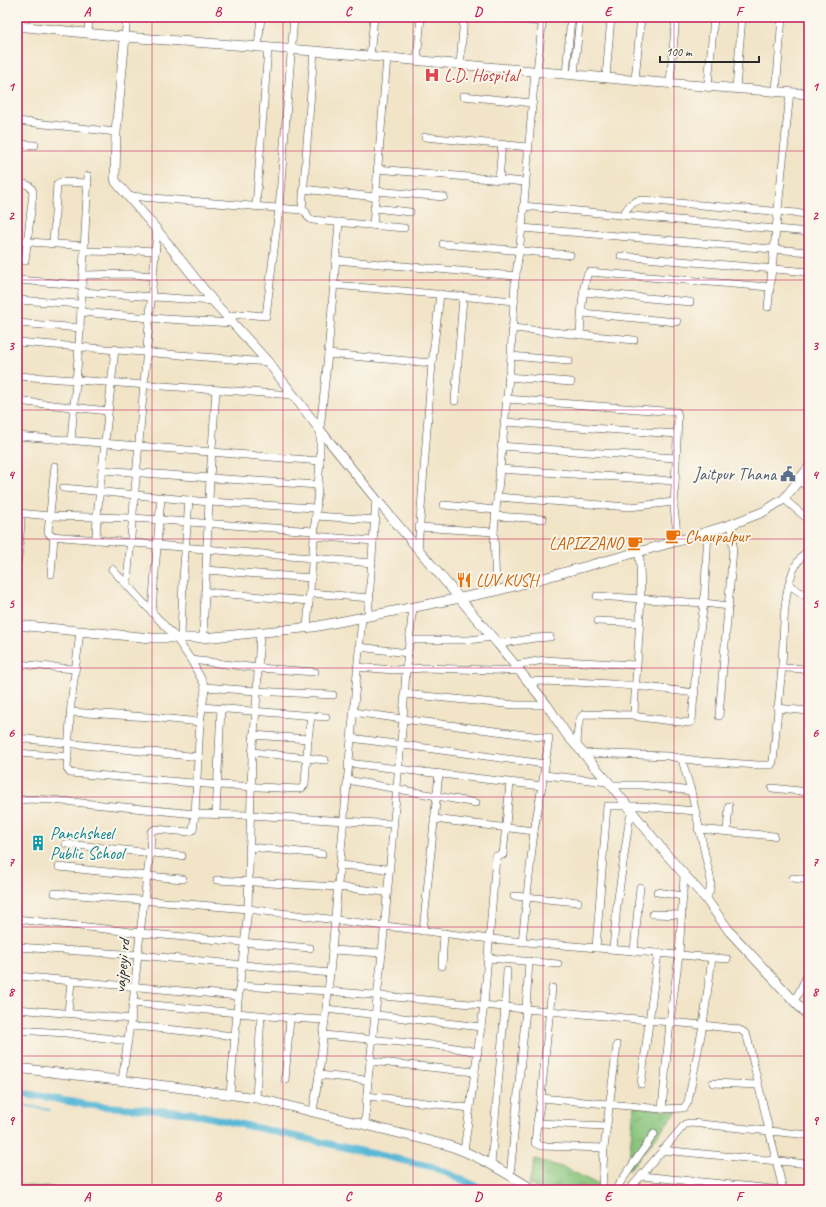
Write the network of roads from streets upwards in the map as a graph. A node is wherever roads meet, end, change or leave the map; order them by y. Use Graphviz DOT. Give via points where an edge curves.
graph roads {
  1 [pos="89,17"];
  2 [pos="127,17"];
  3 [pos="261,17"];
  4 [pos="294,17"];
  5 [pos="374,17"];
  6 [pos="421,17"];
  7 [pos="464,17"];
  8 [pos="500,17"];
  9 [pos="571,17"];
  10 [pos="580,17"];
  11 [pos="611,17"];
  12 [pos="641,17"];
  13 [pos="676,17"];
  14 [pos="714,17"];
  15 [pos="742,17"];
  16 [pos="782,17"];
  17 [pos="542,19"];
  18 [pos="17,26"];
  19 [pos="88,34"];
  20 [pos="125,37"];
  21 [pos="258,47"];
  22 [pos="268,48"];
  23 [pos="291,50"];
  24 [pos="314,51"];
  25 [pos="370,56"];
  26 [pos="386,58"];
  27 [pos="417,61"];
  28 [pos="460,64"];
  29 [pos="536,71"];
  30 [pos="570,74"];
  31 [pos="606,77"];
  32 [pos="635,80"];
  33 [pos="670,82"];
  34 [pos="708,86"];
  35 [pos="736,88"];
  36 [pos="776,91"];
  37 [pos="790,92"];
  38 [pos="809,94"];
  39 [pos="463,96"];
  40 [pos="532,103"];
  41 [pos="17,121"];
  42 [pos="116,132"];
  43 [pos="424,137"];
  44 [pos="17,144"];
  45 [pos="502,144"];
  46 [pos="35,145"];
  47 [pos="528,147"];
  48 [pos="377,169"];
  49 [pos="499,180"];
  50 [pos="525,182"];
  51 [pos="17,183"];
  52 [pos="303,188"];
  53 [pos="375,194"];
  54 [pos="129,196"];
  55 [pos="444,197"];
  56 [pos="523,206"];
  57 [pos="256,207"];
  58 [pos="278,208"];
  59 [pos="374,208"];
  60 [pos="302,210"];
  61 [pos="778,211"];
  62 [pos="410,212"];
  63 [pos="809,214"];
  64 [pos="623,216"];
  65 [pos="339,222"];
  66 [pos="373,225"];
  67 [pos="404,228"];
  68 [pos="522,228"];
  69 [pos="776,229"];
  70 [pos="157,230"];
  71 [pos="809,232"];
  72 [pos="17,241"];
  73 [pos="28,242"];
  74 [pos="54,243"];
  75 [pos="443,244"];
  76 [pos="84,248"];
  77 [pos="774,249"];
  78 [pos="156,251"];
  79 [pos="519,251"];
  80 [pos="809,252"];
  81 [pos="570,255"];
  82 [pos="621,256"];
  83 [pos="336,260"];
  84 [pos="25,261"];
  85 [pos="772,269"];
  86 [pos="809,272"];
  87 [pos="83,275"];
  88 [pos="153,276"];
  89 [pos="516,276"];
  90 [pos="17,280"];
  91 [pos="334,285"];
  92 [pos="770,287"];
  93 [pos="82,288"];
  94 [pos="584,292"];
  95 [pos="440,294"];
  96 [pos="463,296"];
  97 [pos="152,297"];
  98 [pos="17,300"];
  99 [pos="213,300"];
  100 [pos="515,301"];
  101 [pos="690,302"];
  102 [pos="81,308"];
  103 [pos="768,308"];
  104 [pos="582,313"];
  105 [pos="150,318"];
  106 [pos="230,320"];
  107 [pos="677,322"];
  108 [pos="17,323"];
  109 [pos="80,328"];
  110 [pos="512,328"];
  111 [pos="580,335"];
  112 [pos="634,340"];
  113 [pos="17,342"];
  114 [pos="79,346"];
  115 [pos="115,349"];
  116 [pos="147,352"];
  117 [pos="328,354"];
  118 [pos="511,356"];
  119 [pos="569,361"];
  120 [pos="268,362"];
  121 [pos="432,363"];
  122 [pos="17,376"];
  123 [pos="508,377"];
  124 [pos="76,379"];
  125 [pos="112,382"];
  126 [pos="571,382"];
  127 [pos="145,385"];
  128 [pos="216,390"];
  129 [pos="294,395"];
  130 [pos="506,400"];
  131 [pos="17,401"];
  132 [pos="455,401"];
  133 [pos="74,407"];
  134 [pos="108,411"];
  135 [pos="504,422"];
  136 [pos="320,430"];
  137 [pos="677,434"];
  138 [pos="17,436"];
  139 [pos="71,441"];
  140 [pos="105,443"];
  141 [pos="139,446"];
  142 [pos="501,446"];
  143 [pos="211,452"];
  144 [pos="676,458"];
  145 [pos="320,461"];
  146 [pos="55,466"];
  147 [pos="809,467"];
  148 [pos="499,469"];
  149 [pos="102,470"];
  150 [pos="137,472"];
  151 [pos="210,478"];
  152 [pos="675,481"];
  153 [pos="798,481"];
  154 [pos="318,485"];
  155 [pos="809,487"];
  156 [pos="63,488"];
  157 [pos="100,492"];
  158 [pos="135,495"];
  159 [pos="161,497"];
  160 [pos="497,497"];
  161 [pos="376,499"];
  162 [pos="784,499"];
  163 [pos="189,500"];
  164 [pos="209,502"];
  165 [pos="674,502"];
  166 [pos="444,505"];
  167 [pos="316,508"];
  168 [pos="496,513"];
  169 [pos="50,516"];
  170 [pos="97,516"];
  171 [pos="316,516"];
  172 [pos="18,517"];
  173 [pos="133,518"];
  174 [pos="543,519"];
  175 [pos="159,520"];
  176 [pos="376,520"];
  177 [pos="809,520"];
  178 [pos="187,522"];
  179 [pos="208,524"];
  180 [pos="732,524"];
  181 [pos="419,527"];
  182 [pos="494,532"];
  183 [pos="708,532"];
  184 [pos="314,534"];
  185 [pos="54,536"];
  186 [pos="96,540"];
  187 [pos="373,541"];
  188 [pos="678,541"];
  189 [pos="18,543"];
  190 [pos="130,543"];
  191 [pos="158,544"];
  192 [pos="186,546"];
  193 [pos="809,548"];
  194 [pos="207,549"];
  195 [pos="418,549"];
  196 [pos="639,552"];
  197 [pos="17,559"];
  198 [pos="312,559"];
  199 [pos="372,564"];
  200 [pos="112,569"];
  201 [pos="206,570"];
  202 [pos="51,574"];
  203 [pos="311,578"];
  204 [pos="127,584"];
  205 [pos="789,586"];
  206 [pos="496,591"];
  207 [pos="205,592"];
  208 [pos="310,593"];
  209 [pos="596,596"];
  210 [pos="370,598"];
  211 [pos="459,598"];
  212 [pos="809,598"];
  213 [pos="641,599"];
  214 [pos="309,601"];
  215 [pos="704,602"];
  216 [pos="729,606"];
  217 [pos="413,607"];
  218 [pos="152,610"];
  219 [pos="365,617"];
  220 [pos="598,621"];
  221 [pos="638,623"];
  222 [pos="17,625"];
  223 [pos="307,628"];
  224 [pos="80,632"];
  225 [pos="260,632"];
  226 [pos="492,637"];
  227 [pos="550,637"];
  228 [pos="178,638"];
  229 [pos="203,638"];
  230 [pos="410,640"];
  231 [pos="498,644"];
  232 [pos="359,647"];
  233 [pos="408,652"];
  234 [pos="191,660"];
  235 [pos="17,664"];
  236 [pos="636,665"];
  237 [pos="357,667"];
  238 [pos="782,667"];
  239 [pos="258,668"];
  240 [pos="517,668"];
  241 [pos="74,669"];
  242 [pos="809,669"];
  243 [pos="406,670"];
  244 [pos="315,672"];
  245 [pos="528,681"];
  246 [pos="635,685"];
  247 [pos="205,687"];
  248 [pos="256,691"];
  249 [pos="695,693"];
  250 [pos="405,694"];
  251 [pos="333,695"];
  252 [pos="547,705"];
  253 [pos="202,707"];
  254 [pos="221,708"];
  255 [pos="777,708"];
  256 [pos="256,710"];
  257 [pos="809,711"];
  258 [pos="70,712"];
  259 [pos="353,712"];
  260 [pos="634,715"];
  261 [pos="311,716"];
  262 [pos="719,716"];
  263 [pos="326,717"];
  264 [pos="403,718"];
  265 [pos="200,722"];
  266 [pos="253,735"];
  267 [pos="17,738"];
  268 [pos="351,738"];
  269 [pos="308,739"];
  270 [pos="69,743"];
  271 [pos="400,744"];
  272 [pos="577,746"];
  273 [pos="252,752"];
  274 [pos="17,753"];
  275 [pos="584,753"];
  276 [pos="68,757"];
  277 [pos="199,757"];
  278 [pos="306,758"];
  279 [pos="679,758"];
  280 [pos="325,760"];
  281 [pos="348,763"];
  282 [pos="545,764"];
  283 [pos="398,769"];
  284 [pos="439,773"];
  285 [pos="544,775"];
  286 [pos="347,780"];
  287 [pos="510,783"];
  288 [pos="610,783"];
  289 [pos="197,784"];
  290 [pos="218,785"];
  291 [pos="542,786"];
  292 [pos="251,788"];
  293 [pos="397,788"];
  294 [pos="772,788"];
  295 [pos="690,791"];
  296 [pos="809,792"];
  297 [pos="436,796"];
  298 [pos="17,800"];
  299 [pos="476,803"];
  300 [pos="729,806"];
  301 [pos="630,808"];
  302 [pos="695,810"];
  303 [pos="195,814"];
  304 [pos="216,815"];
  305 [pos="250,815"];
  306 [pos="434,819"];
  307 [pos="343,822"];
  308 [pos="393,824"];
  309 [pos="505,827"];
  310 [pos="698,829"];
  311 [pos="534,831"];
  312 [pos="727,832"];
  313 [pos="774,836"];
  314 [pos="66,844"];
  315 [pos="249,848"];
  316 [pos="150,853"];
  317 [pos="322,854"];
  318 [pos="182,856"];
  319 [pos="339,865"];
  320 [pos="58,867"];
  321 [pos="389,869"];
  322 [pos="147,876"];
  323 [pos="684,876"];
  324 [pos="184,878"];
  325 [pos="793,878"];
  326 [pos="217,880"];
  327 [pos="809,880"];
  328 [pos="248,881"];
  329 [pos="337,887"];
  330 [pos="640,887"];
  331 [pos="386,892"];
  332 [pos="657,892"];
  333 [pos="55,893"];
  334 [pos="514,896"];
  335 [pos="683,896"];
  336 [pos="528,897"];
  337 [pos="706,899"];
  338 [pos="144,901"];
  339 [pos="578,902"];
  340 [pos="248,909"];
  341 [pos="654,914"];
  342 [pos="682,916"];
  343 [pos="334,919"];
  344 [pos="17,920"];
  345 [pos="384,926"];
  346 [pos="423,931"];
  347 [pos="140,932"];
  348 [pos="444,933"];
  349 [pos="490,939"];
  350 [pos="244,942"];
  351 [pos="522,942"];
  352 [pos="17,947"];
  353 [pos="310,948"];
  354 [pos="596,948"];
  355 [pos="613,949"];
  356 [pos="332,950"];
  357 [pos="634,951"];
  358 [pos="382,953"];
  359 [pos="658,953"];
  360 [pos="138,955"];
  361 [pos="679,955"];
  362 [pos="488,958"];
  363 [pos="712,958"];
  364 [pos="727,959"];
  365 [pos="529,961"];
  366 [pos="558,964"];
  367 [pos="241,965"];
  368 [pos="442,966"];
  369 [pos="507,971"];
  370 [pos="330,973"];
  371 [pos="809,974"];
  372 [pos="17,976"];
  373 [pos="71,982"];
  374 [pos="135,986"];
  375 [pos="239,986"];
  376 [pos="552,988"];
  377 [pos="328,991"];
  378 [pos="377,995"];
  379 [pos="238,996"];
  380 [pos="794,1002"];
  381 [pos="134,1004"];
  382 [pos="484,1005"];
  383 [pos="505,1007"];
  384 [pos="17,1009"];
  385 [pos="326,1009"];
  386 [pos="526,1009"];
  387 [pos="550,1011"];
  388 [pos="68,1013"];
  389 [pos="237,1013"];
  390 [pos="375,1014"];
  391 [pos="261,1016"];
  392 [pos="809,1017"];
  393 [pos="290,1018"];
  394 [pos="325,1020"];
  395 [pos="649,1020"];
  396 [pos="670,1022"];
  397 [pos="131,1023"];
  398 [pos="703,1025"];
  399 [pos="481,1027"];
  400 [pos="17,1030"];
  401 [pos="323,1035"];
  402 [pos="236,1036"];
  403 [pos="372,1039"];
  404 [pos="128,1041"];
  405 [pos="617,1045"];
  406 [pos="478,1052"];
  407 [pos="370,1061"];
  408 [pos="17,1068"];
  409 [pos="475,1072"];
  410 [pos="319,1075"];
  411 [pos="285,1080"];
  412 [pos="368,1080"];
  413 [pos="122,1081"];
  414 [pos="713,1083"];
  415 [pos="641,1084"];
  416 [pos="758,1085"];
  417 [pos="230,1094"];
  418 [pos="367,1096"];
  419 [pos="256,1098"];
  420 [pos="541,1098"];
  421 [pos="610,1104"];
  422 [pos="470,1108"];
  423 [pos="662,1109"];
  424 [pos="313,1111"];
  425 [pos="537,1123"];
  426 [pos="365,1125"];
  427 [pos="607,1126"];
  428 [pos="769,1131"];
  429 [pos="654,1134"];
  430 [pos="809,1134"];
  431 [pos="604,1148"];
  432 [pos="662,1150"];
  433 [pos="464,1151"];
  434 [pos="776,1161"];
  435 [pos="491,1164"];
  436 [pos="809,1164"];
  437 [pos="510,1176"];
  438 [pos="641,1176"];
  439 [pos="534,1190"];
  440 [pos="602,1190"];
  441 [pos="615,1190"];
  442 [pos="630,1190"];
  443 [pos="783,1190"];
  1 -- 19 [label="street"];
  2 -- 20 [label="street"];
  3 -- 21 [label="street"];
  4 -- 23 [label="street"];
  5 -- 25 [label="street"];
  6 -- 27 [label="street"];
  7 -- 28 [label="street"];
  8 -- 17 [label="street"];
  9 -- 30 [label="street"];
  10 -- 30 [label="street"];
  11 -- 31 [label="street"];
  12 -- 32 [label="street"];
  13 -- 33 [label="street"];
  14 -- 34 [label="street"];
  15 -- 35 [label="street"];
  16 -- 36 [label="street"];
  17 -- 29 [label="street"];
  18 -- 19 [label="street"];
  19 -- 20 [label="street"];
  20 -- 21 [label="street"];
  20 -- 42 [label="street"];
  21 -- 22 [label="street"];
  22 -- 23 [label="street"];
  22 -- 57 [label="street"];
  23 -- 24 [label="street"];
  23 -- 58 [label="street"];
  24 -- 25 [label="street"];
  24 -- 52 [label="street"];
  25 -- 26 [label="street"];
  26 -- 27 [label="street"];
  26 -- 48 [label="street"];
  27 -- 28 [label="street"];
  28 -- 29 [label="street"];
  29 -- 30 [label="street"];
  29 -- 40 [label="street"];
  30 -- 31 [label="street"];
  31 -- 32 [label="street"];
  32 -- 33 [label="street"];
  33 -- 34 [label="street"];
  34 -- 35 [label="street"];
  35 -- 36 [label="street"];
  36 -- 37 [label="street"];
  37 -- 38 [label="street"];
  37 -- 61 [label="street"];
  39 -- 40 [label="street"];
  40 -- 47 [label="street"];
  41 -- 42 [label="street"];
  42 -- 54 [label="street" via="115,178"];
  43 -- 45 [label="street"];
  44 -- 46 [label="street"];
  45 -- 47 [label="street"];
  45 -- 49 [label="street"];
  47 -- 50 [label="street"];
  48 -- 49 [label="street"];
  48 -- 53 [label="street"];
  49 -- 50 [label="street"];
  50 -- 56 [label="street"];
  51 -- 73 [label="street" via="33,188 34,192"];
  52 -- 53 [label="street"];
  52 -- 60 [label="street"];
  53 -- 55 [label="street"];
  53 -- 59 [label="street"];
  54 -- 57 [label="street"];
  54 -- 70 [label="street"];
  56 -- 64 [label="street"];
  56 -- 68 [label="street"];
  57 -- 58 [label="street"];
  58 -- 60 [label="street"];
  58 -- 106 [label="street" via="266,316 241,314"];
  59 -- 62 [label="street"];
  59 -- 66 [label="street"];
  60 -- 65 [label="street" via="312,220"];
  61 -- 63 [label="street"];
  61 -- 64 [label="street" via="642,200 630,205"];
  61 -- 69 [label="street"];
  64 -- 69 [label="street"];
  65 -- 66 [label="street"];
  65 -- 83 [label="street"];
  66 -- 67 [label="street"];
  68 -- 77 [label="street"];
  68 -- 79 [label="street"];
  69 -- 71 [label="street"];
  69 -- 77 [label="street"];
  70 -- 78 [label="street"];
  70 -- 99 [label="street"];
  72 -- 73 [label="street"];
  73 -- 74 [label="street"];
  73 -- 84 [label="street"];
  74 -- 76 [label="street"];
  74 -- 76 [label="street" via="57,184 88,179"];
  75 -- 79 [label="street"];
  76 -- 78 [label="street"];
  76 -- 87 [label="street"];
  77 -- 80 [label="street"];
  77 -- 85 [label="street"];
  78 -- 88 [label="street"];
  79 -- 81 [label="street"];
  79 -- 89 [label="street"];
  82 -- 85 [label="street"];
  83 -- 89 [label="street"];
  83 -- 91 [label="street"];
  85 -- 86 [label="street"];
  85 -- 92 [label="street"];
  87 -- 88 [label="street"];
  87 -- 93 [label="street"];
  88 -- 97 [label="street"];
  89 -- 100 [label="street"];
  90 -- 93 [label="street"];
  91 -- 95 [label="street"];
  91 -- 117 [label="street"];
  92 -- 94 [label="street" via="589,272"];
  92 -- 103 [label="street"];
  93 -- 97 [label="street"];
  93 -- 102 [label="street"];
  94 -- 101 [label="street"];
  94 -- 104 [label="street"];
  95 -- 96 [label="street"];
  95 -- 121 [label="street"];
  96 -- 100 [label="street"];
  96 -- 132 [label="street"];
  97 -- 99 [label="street"];
  97 -- 105 [label="street"];
  98 -- 102 [label="street"];
  99 -- 106 [label="street"];
  100 -- 110 [label="street"];
  102 -- 105 [label="street"];
  102 -- 109 [label="street"];
  104 -- 107 [label="street"];
  104 -- 111 [label="street"];
  105 -- 106 [label="street"];
  105 -- 116 [label="street"];
  106 -- 120 [label="street"];
  108 -- 109 [label="street"];
  109 -- 114 [label="street"];
  110 -- 111 [label="street"];
  110 -- 118 [label="street"];
  111 -- 112 [label="street"];
  113 -- 114 [label="street"];
  114 -- 115 [label="street"];
  114 -- 124 [label="street"];
  115 -- 116 [label="street"];
  115 -- 125 [label="street"];
  116 -- 120 [label="street"];
  116 -- 127 [label="street"];
  117 -- 121 [label="street"];
  117 -- 136 [label="street"];
  118 -- 119 [label="street"];
  118 -- 123 [label="street"];
  120 -- 129 [label="street"];
  121 -- 181 [label="street"];
  122 -- 124 [label="street"];
  123 -- 126 [label="street"];
  123 -- 130 [label="street"];
  124 -- 125 [label="street"];
  124 -- 133 [label="street"];
  125 -- 127 [label="street"];
  125 -- 134 [label="street"];
  127 -- 128 [label="street"];
  127 -- 141 [label="street"];
  128 -- 129 [label="street"];
  128 -- 143 [label="street"];
  129 -- 136 [label="street"];
  130 -- 135 [label="street"];
  130 -- 137 [label="street" via="673,411 678,414"];
  131 -- 133 [label="street"];
  133 -- 134 [label="street"];
  133 -- 139 [label="street"];
  134 -- 140 [label="street"];
  135 -- 137 [label="street"];
  135 -- 142 [label="street"];
  136 -- 145 [label="street"];
  136 -- 161 [label="street"];
  137 -- 144 [label="street"];
  138 -- 139 [label="street"];
  139 -- 140 [label="street"];
  140 -- 141 [label="street"];
  140 -- 149 [label="street"];
  141 -- 143 [label="street"];
  141 -- 150 [label="street"];
  142 -- 144 [label="street"];
  142 -- 148 [label="street"];
  143 -- 145 [label="street"];
  143 -- 151 [label="street"];
  144 -- 152 [label="street"];
  145 -- 154 [label="street"];
  146 -- 169 [label="street"];
  147 -- 153 [label="street"];
  148 -- 152 [label="street"];
  148 -- 160 [label="street"];
  149 -- 150 [label="street"];
  149 -- 157 [label="street"];
  150 -- 151 [label="street"];
  150 -- 158 [label="street"];
  151 -- 154 [label="street"];
  151 -- 164 [label="street"];
  152 -- 165 [label="street"];
  153 -- 155 [label="street"];
  153 -- 162 [label="street"];
  154 -- 167 [label="street"];
  156 -- 157 [label="street"];
  157 -- 158 [label="street"];
  157 -- 170 [label="street"];
  158 -- 159 [label="street"];
  158 -- 173 [label="street"];
  159 -- 163 [label="street"];
  159 -- 175 [label="street"];
  160 -- 165 [label="street" via="629,507"];
  160 -- 168 [label="street"];
  161 -- 176 [label="street"];
  161 -- 195 [label="street"];
  162 -- 177 [label="street"];
  162 -- 180 [label="street" via="763,512"];
  163 -- 164 [label="street"];
  163 -- 178 [label="street"];
  164 -- 167 [label="street"];
  164 -- 179 [label="street"];
  165 -- 188 [label="street"];
  166 -- 168 [label="street"];
  167 -- 171 [label="street"];
  168 -- 174 [label="street"];
  168 -- 182 [label="street"];
  169 -- 170 [label="street"];
  169 -- 172 [label="street"];
  169 -- 185 [label="street" via="48,532"];
  170 -- 173 [label="street"];
  170 -- 186 [label="street"];
  171 -- 176 [label="street"];
  171 -- 184 [label="street"];
  172 -- 189 [label="street"];
  173 -- 175 [label="street"];
  173 -- 190 [label="street"];
  175 -- 178 [label="street"];
  175 -- 191 [label="street"];
  176 -- 187 [label="street"];
  178 -- 179 [label="street"];
  178 -- 192 [label="street"];
  179 -- 184 [label="street"];
  179 -- 194 [label="street"];
  180 -- 183 [label="street"];
  180 -- 216 [label="street"];
  181 -- 182 [label="street"];
  181 -- 195 [label="street"];
  182 -- 206 [label="street"];
  183 -- 188 [label="street"];
  183 -- 215 [label="street"];
  184 -- 187 [label="street"];
  184 -- 198 [label="street"];
  185 -- 186 [label="street"];
  185 -- 202 [label="street"];
  186 -- 190 [label="street"];
  187 -- 199 [label="street"];
  188 -- 196 [label="street"];
  189 -- 197 [label="street"];
  190 -- 191 [label="street"];
  190 -- 204 [label="street"];
  191 -- 192 [label="street"];
  191 -- 218 [label="street"];
  192 -- 194 [label="street"];
  192 -- 228 [label="street"];
  193 -- 205 [label="street" via="796,564"];
  194 -- 198 [label="street"];
  194 -- 201 [label="street"];
  195 -- 211 [label="street"];
  196 -- 206 [label="street"];
  196 -- 213 [label="street"];
  198 -- 199 [label="street"];
  198 -- 203 [label="street"];
  199 -- 210 [label="street"];
  200 -- 204 [label="street"];
  201 -- 203 [label="street"];
  201 -- 207 [label="street"];
  203 -- 208 [label="street"];
  204 -- 218 [label="street"];
  205 -- 212 [label="street"];
  205 -- 238 [label="street"];
  206 -- 211 [label="street"];
  207 -- 214 [label="street"];
  207 -- 229 [label="street"];
  208 -- 210 [label="street"];
  208 -- 214 [label="street"];
  209 -- 213 [label="street"];
  210 -- 219 [label="street"];
  211 -- 217 [label="street"];
  211 -- 226 [label="street"];
  213 -- 215 [label="street"];
  213 -- 221 [label="street"];
  214 -- 223 [label="street"];
  215 -- 216 [label="street"];
  215 -- 249 [label="street" via="697,652"];
  216 -- 262 [label="street"];
  217 -- 219 [label="street"];
  217 -- 230 [label="street"];
  218 -- 228 [label="street"];
  219 -- 223 [label="street"];
  219 -- 232 [label="street"];
  220 -- 221 [label="street"];
  221 -- 236 [label="street"];
  222 -- 224 [label="street"];
  223 -- 225 [label="street"];
  224 -- 228 [label="street"];
  224 -- 241 [label="street"];
  225 -- 229 [label="street"];
  225 -- 239 [label="street"];
  226 -- 230 [label="street" via="469,640"];
  226 -- 231 [label="street"];
  227 -- 231 [label="street"];
  228 -- 229 [label="street"];
  228 -- 234 [label="street"];
  230 -- 233 [label="street"];
  231 -- 240 [label="street"];
  232 -- 233 [label="street"];
  232 -- 237 [label="street"];
  233 -- 243 [label="street"];
  234 -- 239 [label="street"];
  234 -- 247 [label="street"];
  235 -- 241 [label="street"];
  236 -- 240 [label="street" via="544,660"];
  236 -- 246 [label="street"];
  237 -- 243 [label="street"];
  237 -- 259 [label="street"];
  238 -- 242 [label="street"];
  238 -- 255 [label="street"];
  239 -- 244 [label="street"];
  239 -- 248 [label="street"];
  240 -- 243 [label="street"];
  240 -- 245 [label="street"];
  241 -- 258 [label="street"];
  243 -- 250 [label="street"];
  245 -- 246 [label="street"];
  245 -- 252 [label="street"];
  246 -- 249 [label="street"];
  246 -- 260 [label="street"];
  247 -- 248 [label="street"];
  247 -- 253 [label="street"];
  248 -- 251 [label="street"];
  248 -- 256 [label="street"];
  249 -- 260 [label="street" via="692,721 650,719"];
  250 -- 252 [label="street" via="516,705"];
  250 -- 264 [label="street"];
  252 -- 272 [label="street"];
  253 -- 254 [label="street"];
  253 -- 265 [label="street"];
  254 -- 256 [label="street"];
  254 -- 290 [label="street"];
  255 -- 257 [label="street"];
  255 -- 279 [label="street" via="771,765"];
  256 -- 261 [label="street"];
  256 -- 266 [label="street"];
  258 -- 265 [label="street"];
  258 -- 270 [label="street"];
  259 -- 264 [label="street"];
  259 -- 268 [label="street"];
  260 -- 272 [label="street" via="584,714 579,723"];
  261 -- 263 [label="street"];
  261 -- 269 [label="street"];
  264 -- 271 [label="street"];
  264 -- 282 [label="street" via="548,738"];
  265 -- 277 [label="street"];
  266 -- 269 [label="street"];
  266 -- 273 [label="street"];
  267 -- 270 [label="street"];
  268 -- 271 [label="street"];
  268 -- 281 [label="street"];
  269 -- 278 [label="street"];
  270 -- 276 [label="street"];
  270 -- 277 [label="street"];
  271 -- 282 [label="street"];
  271 -- 283 [label="street"];
  272 -- 275 [label="street"];
  273 -- 278 [label="street"];
  273 -- 292 [label="street"];
  274 -- 276 [label="street"];
  275 -- 279 [label="street"];
  275 -- 288 [label="street"];
  276 -- 289 [label="street" via="67,769 70,773"];
  277 -- 289 [label="street"];
  278 -- 280 [label="street"];
  278 -- 292 [label="street" via="305,784 302,788"];
  279 -- 295 [label="street" via="683,763"];
  281 -- 283 [label="street"];
  281 -- 286 [label="street"];
  282 -- 285 [label="street"];
  283 -- 284 [label="street"];
  283 -- 293 [label="street"];
  284 -- 287 [label="street"];
  284 -- 297 [label="street"];
  285 -- 288 [label="street"];
  285 -- 291 [label="street"];
  286 -- 293 [label="street"];
  286 -- 307 [label="street"];
  287 -- 291 [label="street"];
  287 -- 309 [label="street"];
  288 -- 295 [label="street"];
  288 -- 301 [label="street"];
  289 -- 290 [label="street"];
  289 -- 303 [label="street"];
  290 -- 292 [label="street"];
  290 -- 304 [label="street"];
  291 -- 311 [label="street"];
  292 -- 305 [label="street"];
  293 -- 297 [label="street"];
  293 -- 308 [label="street"];
  294 -- 296 [label="street"];
  295 -- 302 [label="street"];
  297 -- 299 [label="street"];
  297 -- 306 [label="street"];
  298 -- 303 [label="street" via="52,800"];
  300 -- 312 [label="street"];
  301 -- 302 [label="street"];
  301 -- 323 [label="street"];
  301 -- 354 [label="street" via="607,806"];
  301 -- 355 [label="street"];
  302 -- 310 [label="street"];
  303 -- 304 [label="street"];
  303 -- 316 [label="street, vajpeyi rd" via="191,831 153,830"];
  304 -- 305 [label="street"];
  305 -- 307 [label="street"];
  305 -- 315 [label="street"];
  306 -- 309 [label="street"];
  306 -- 346 [label="street"];
  307 -- 308 [label="street"];
  307 -- 319 [label="street"];
  308 -- 321 [label="street"];
  309 -- 311 [label="street"];
  309 -- 349 [label="street" via="503,855 496,856"];
  310 -- 312 [label="street"];
  310 -- 337 [label="street" via="711,885"];
  311 -- 336 [label="street"];
  312 -- 313 [label="street"];
  314 -- 316 [label="street"];
  315 -- 317 [label="street"];
  315 -- 328 [label="street"];
  316 -- 318 [label="street"];
  316 -- 322 [label="street, vajpeyi rd"];
  319 -- 321 [label="street"];
  319 -- 329 [label="street"];
  320 -- 322 [label="street"];
  321 -- 331 [label="street"];
  322 -- 324 [label="street"];
  322 -- 338 [label="street, vajpeyi rd"];
  323 -- 335 [label="street"];
  323 -- 337 [label="street"];
  325 -- 327 [label="street"];
  326 -- 328 [label="street"];
  328 -- 329 [label="street"];
  328 -- 340 [label="street"];
  329 -- 331 [label="street"];
  329 -- 343 [label="street"];
  330 -- 357 [label="street"];
  331 -- 345 [label="street"];
  332 -- 335 [label="street"];
  333 -- 338 [label="street"];
  334 -- 336 [label="street"];
  335 -- 342 [label="street"];
  336 -- 339 [label="street"];
  336 -- 351 [label="street"];
  337 -- 380 [label="street" via="730,932"];
  338 -- 340 [label="street"];
  338 -- 347 [label="street, vajpeyi rd"];
  340 -- 343 [label="street"];
  340 -- 350 [label="street"];
  341 -- 342 [label="street"];
  342 -- 361 [label="street"];
  343 -- 345 [label="street"];
  343 -- 356 [label="street"];
  344 -- 347 [label="street"];
  345 -- 346 [label="street"];
  345 -- 358 [label="street"];
  346 -- 348 [label="street"];
  347 -- 350 [label="street"];
  347 -- 360 [label="street, vajpeyi rd"];
  348 -- 349 [label="street"];
  348 -- 368 [label="street"];
  349 -- 351 [label="street"];
  349 -- 362 [label="street"];
  350 -- 353 [label="street"];
  350 -- 367 [label="street"];
  351 -- 354 [label="street"];
  352 -- 360 [label="street"];
  354 -- 355 [label="street"];
  355 -- 357 [label="street"];
  356 -- 358 [label="street"];
  356 -- 370 [label="street"];
  357 -- 359 [label="street"];
  358 -- 378 [label="street"];
  359 -- 361 [label="street"];
  359 -- 395 [label="street"];
  360 -- 367 [label="street"];
  360 -- 374 [label="street, vajpeyi rd"];
  361 -- 363 [label="street"];
  361 -- 396 [label="street"];
  362 -- 365 [label="street"];
  362 -- 382 [label="street"];
  363 -- 364 [label="street"];
  363 -- 398 [label="street"];
  365 -- 366 [label="street"];
  365 -- 386 [label="street"];
  367 -- 370 [label="street"];
  367 -- 375 [label="street"];
  369 -- 383 [label="street"];
  370 -- 377 [label="street"];
  371 -- 380 [label="street"];
  372 -- 373 [label="street"];
  373 -- 374 [label="street"];
  373 -- 388 [label="street"];
  374 -- 379 [label="street"];
  374 -- 381 [label="street, vajpeyi rd"];
  375 -- 377 [label="street"];
  375 -- 379 [label="street"];
  376 -- 387 [label="street"];
  377 -- 378 [label="street"];
  377 -- 385 [label="street"];
  378 -- 382 [label="street"];
  378 -- 390 [label="street"];
  379 -- 389 [label="street"];
  380 -- 392 [label="street"];
  381 -- 389 [label="street"];
  381 -- 397 [label="street, vajpeyi rd"];
  382 -- 383 [label="street"];
  382 -- 399 [label="street"];
  383 -- 386 [label="street"];
  383 -- 435 [label="street"];
  384 -- 388 [label="street"];
  385 -- 390 [label="street"];
  385 -- 394 [label="street"];
  386 -- 387 [label="street"];
  386 -- 437 [label="street"];
  387 -- 395 [label="street"];
  387 -- 420 [label="street"];
  388 -- 397 [label="street"];
  389 -- 391 [label="street"];
  389 -- 402 [label="street"];
  390 -- 399 [label="street"];
  390 -- 403 [label="street"];
  391 -- 393 [label="street"];
  391 -- 419 [label="street"];
  393 -- 394 [label="street"];
  393 -- 411 [label="street"];
  394 -- 401 [label="street"];
  395 -- 396 [label="street"];
  395 -- 415 [label="street"];
  396 -- 398 [label="street"];
  396 -- 423 [label="street"];
  397 -- 402 [label="street" via="146,1027"];
  397 -- 404 [label="street, vajpeyi rd"];
  398 -- 416 [label="street" via="737,1029 746,1034"];
  398 -- 423 [label="street" via="687,1106 680,1109"];
  399 -- 406 [label="street"];
  400 -- 404 [label="street"];
  401 -- 403 [label="street"];
  401 -- 410 [label="street"];
  402 -- 417 [label="street"];
  403 -- 406 [label="street"];
  403 -- 407 [label="street"];
  404 -- 413 [label="street, vajpeyi rd"];
  405 -- 421 [label="street"];
  406 -- 409 [label="street"];
  407 -- 409 [label="street"];
  407 -- 412 [label="street"];
  408 -- 413 [label="street"];
  409 -- 422 [label="street"];
  410 -- 412 [label="street"];
  410 -- 424 [label="street"];
  412 -- 418 [label="street"];
  413 -- 417 [label="street"];
  414 -- 416 [label="street"];
  416 -- 428 [label="street"];
  417 -- 419 [label="street"];
  418 -- 422 [label="street"];
  418 -- 426 [label="street"];
  419 -- 424 [label="street"];
  420 -- 421 [label="street"];
  420 -- 425 [label="street"];
  421 -- 423 [label="street"];
  421 -- 427 [label="street"];
  422 -- 433 [label="street"];
  424 -- 426 [label="street"];
  425 -- 427 [label="street"];
  425 -- 431 [label="street" via="537,1145"];
  426 -- 433 [label="street"];
  427 -- 431 [label="street"];
  428 -- 430 [label="street"];
  428 -- 432 [label="street" via="685,1124"];
  428 -- 434 [label="street"];
  429 -- 441 [label="street"];
  431 -- 440 [label="street"];
  432 -- 434 [label="street"];
  432 -- 438 [label="street"];
  433 -- 435 [label="street"];
  434 -- 436 [label="street"];
  434 -- 443 [label="street"];
  435 -- 437 [label="street"];
  437 -- 439 [label="street"];
  438 -- 442 [label="street"];
  438 -- 443 [label="street"];
}
